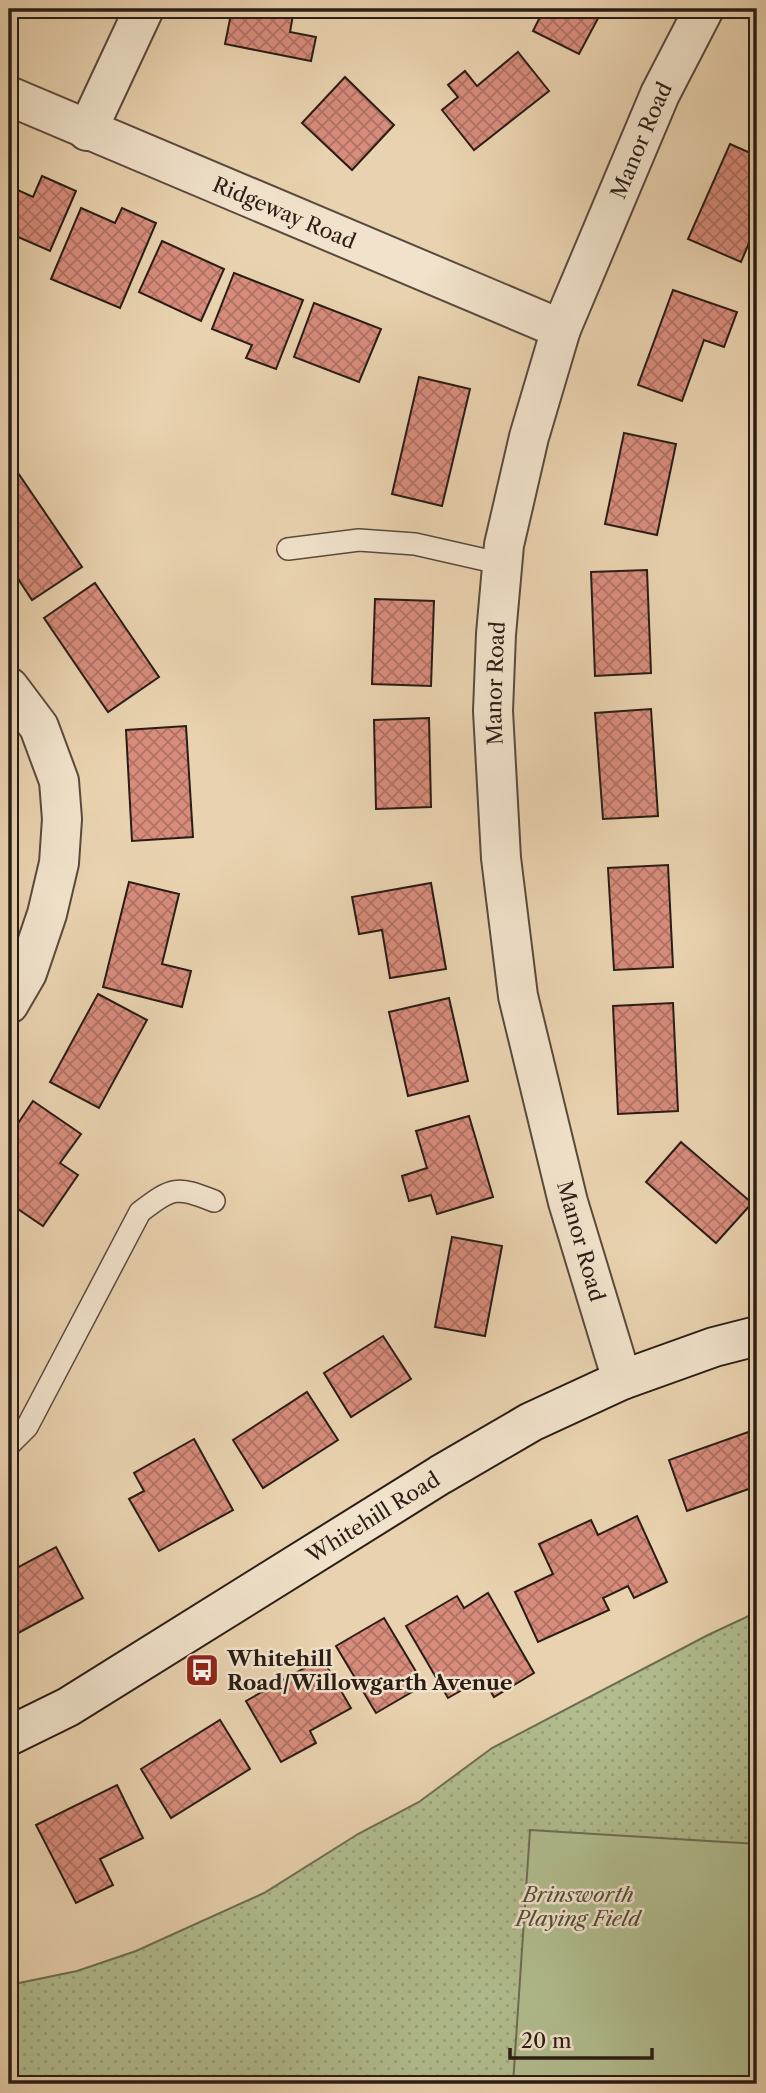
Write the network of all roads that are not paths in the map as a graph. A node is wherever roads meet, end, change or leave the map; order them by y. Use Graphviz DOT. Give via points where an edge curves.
graph roads {
  1 [pos="144,9"];
  2 [pos="704,9"];
  3 [pos="9,96"];
  4 [pos="87,131"];
  5 [pos="561,329"];
  6 [pos="288,549"];
  7 [pos="503,564"];
  8 [pos="9,687"];
  9 [pos="9,1004"];
  10 [pos="214,1201"];
  11 [pos="757,1336"];
  12 [pos="622,1380"];
  13 [pos="9,1445"];
  14 [pos="9,1736"];
  1 -- 4 [label="street"];
  2 -- 5 [label="street, Manor Road" via="660,94"];
  3 -- 4 [label="street, Ridgeway Road"];
  4 -- 5 [label="street, Ridgeway Road"];
  5 -- 7 [label="street, Manor Road" via="529,437"];
  6 -- 7 [label="lane" via="359,540 415,544"];
  7 -- 12 [label="street, Manor Road" via="494,711 501,858 518,996 568,1202"];
  8 -- 9 [label="street" via="39,727 59,781 62,819 59,863 47,914 27,973"];
  10 -- 13 [label="lane" via="186,1190 165,1192 140,1212 27,1427"];
  11 -- 12 [label="street, Whitehill Road"];
  12 -- 14 [label="street, Whitehill Road" via="531,1422 68,1707"];
}
